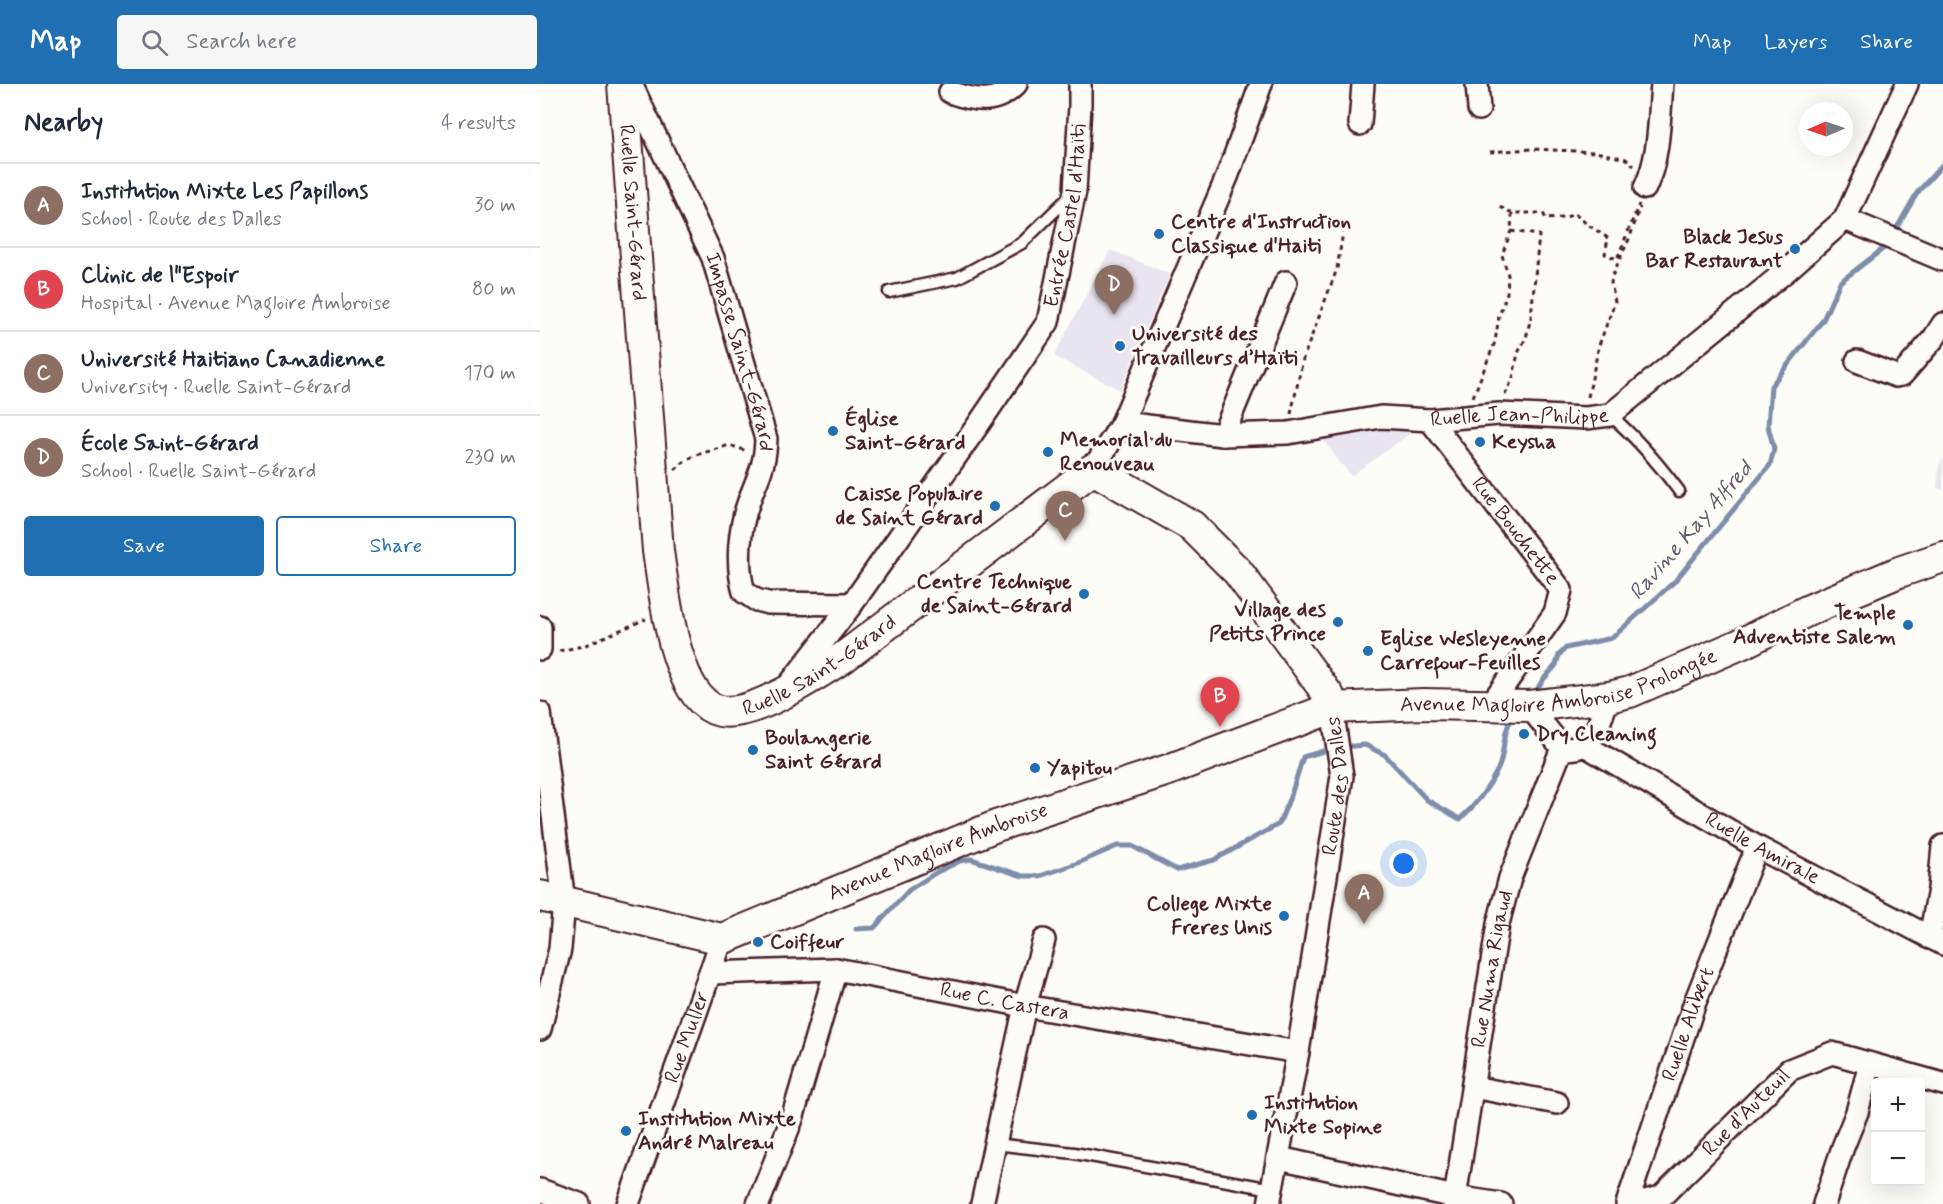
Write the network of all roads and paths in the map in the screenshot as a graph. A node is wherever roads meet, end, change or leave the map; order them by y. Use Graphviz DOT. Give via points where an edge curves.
graph roads {
  1 [pos="623,84"];
  2 [pos="631,84"];
  3 [pos="1016,84"];
  4 [pos="1080,84"];
  5 [pos="1261,84"];
  6 [pos="1363,84"];
  7 [pos="1477,84"];
  8 [pos="1662,84"];
  9 [pos="1907,84"];
  10 [pos="950,92"];
  11 [pos="1479,109"];
  12 [pos="1360,124"];
  13 [pos="1490,152"];
  14 [pos="1649,180"];
  15 [pos="1075,191"];
  16 [pos="1500,207"];
  17 [pos="1512,213"];
  18 [pos="1845,219"];
  19 [pos="1511,231"];
  20 [pos="1343,232"];
  21 [pos="1943,260"];
  22 [pos="1286,282"];
  23 [pos="889,292"];
  24 [pos="1943,324"];
  25 [pos="1857,361"];
  26 [pos="1499,414"];
  27 [pos="1610,415"];
  28 [pos="1467,416"];
  29 [pos="1586,418"];
  30 [pos="1430,420"];
  31 [pos="1122,423"];
  32 [pos="1288,433"];
  33 [pos="1222,435"];
  34 [pos="766,458"];
  35 [pos="1093,469"];
  36 [pos="672,478"];
  37 [pos="1679,491"];
  38 [pos="1943,557"];
  39 [pos="852,604"];
  40 [pos="667,611"];
  41 [pos="540,627"];
  42 [pos="545,651"];
  43 [pos="781,695"];
  44 [pos="1609,697"];
  45 [pos="1491,704"];
  46 [pos="1528,706"];
  47 [pos="1332,708"];
  48 [pos="540,713"];
  49 [pos="1586,746"];
  50 [pos="1562,748"];
  51 [pos="1943,846"];
  52 [pos="1757,847"];
  53 [pos="552,899"];
  54 [pos="722,939"];
  55 [pos="1044,940"];
  56 [pos="1936,941"];
  57 [pos="836,969"];
  58 [pos="710,973"];
  59 [pos="1025,1006"];
  60 [pos="540,1029"];
  61 [pos="1298,1052"];
  62 [pos="1870,1064"];
  63 [pos="1943,1084"];
  64 [pos="1473,1087"];
  65 [pos="1557,1102"];
  66 [pos="995,1144"];
  67 [pos="1279,1158"];
  68 [pos="540,1190"];
  69 [pos="1271,1196"];
  70 [pos="1455,1200"];
  71 [pos="579,1204"];
  72 [pos="628,1204"];
  73 [pos="758,1204"];
  74 [pos="982,1204"];
  75 [pos="1501,1204"];
  76 [pos="1627,1204"];
  77 [pos="1634,1204"];
  78 [pos="1824,1204"];
  1 -- 40 [label="street, Ruelle Saint-Gérard" via="654,513"];
  2 -- 34 [label="street, Impasse Saint-Gérard" via="713,258 766,439"];
  3 -- 10 [label="street" via="1006,94 983,100"];
  4 -- 15 [label="street, Entrée Castel d'Haïti"];
  5 -- 31 [label="street, Ruelle Saint-Gérard" via="1227,177"];
  6 -- 12 [label="street"];
  7 -- 11 [label="street"];
  8 -- 14 [label="street" via="1658,138"];
  9 -- 18 [label="street, Ruelle Jean-Philippe"];
  13 -- 14 [label="path" via="1596,152 1626,159"];
  14 -- 17 [label="path" via="1617,260 1605,254 1608,238 1575,214 1546,219 1543,213"];
  14 -- 29 [label="path" via="1613,274 1615,303 1599,345"];
  15 -- 23 [label="lane" via="1022,243 957,278"];
  15 -- 39 [label="street, Entrée Castel d'Haïti" via="1047,322"];
  16 -- 17 [label="path"];
  17 -- 19 [label="path"];
  18 -- 21 [label="street"];
  18 -- 27 [label="street, Ruelle Jean-Philippe"];
  19 -- 26 [label="path" via="1539,235 1532,317"];
  19 -- 28 [label="path" via="1502,255 1508,274 1507,293 1495,342"];
  20 -- 32 [label="path" via="1337,269 1297,380"];
  22 -- 33 [label="street"];
  24 -- 25 [label="street" via="1902,375"];
  26 -- 28 [label="street, Ruelle Jean-Philippe"];
  26 -- 29 [label="street, Ruelle Jean-Philippe"];
  27 -- 29 [label="street, Ruelle Jean-Philippe"];
  27 -- 37 [label="lane" via="1634,435"];
  28 -- 30 [label="street, Ruelle Jean-Philippe"];
  30 -- 32 [label="street, Ruelle Jean-Philippe" via="1381,417"];
  30 -- 45 [label="street, Rue Bouchette" via="1561,590 1556,613"];
  31 -- 33 [label="street, Ruelle Jean-Philippe"];
  31 -- 35 [label="street, Ruelle Saint-Gérard"];
  32 -- 33 [label="street, Ruelle Jean-Philippe"];
  34 -- 36 [label="path" via="729,445 691,457"];
  34 -- 39 [label="street, Impasse Saint-Gérard" via="744,519 739,575 744,592 768,603"];
  35 -- 43 [label="street, Ruelle Saint-Gérard" via="844,657"];
  35 -- 47 [label="street, Route des Dalles" via="1192,526 1238,572 1329,696"];
  38 -- 44 [label="street, Avenue Magloire Ambroise Prolongée" via="1879,580 1686,668"];
  39 -- 43 [label="street, Entrée Castel d'Haïti"];
  40 -- 42 [label="path" via="583,646"];
  40 -- 43 [label="street, Ruelle Saint-Gérard" via="680,664 701,702 720,711 745,709"];
  41 -- 42 [label="street"];
  44 -- 46 [label="street, Avenue Magloire Ambroise Prolongée"];
  44 -- 49 [label="street"];
  45 -- 46 [label="street, Avenue Magloire Ambroise Prolongée"];
  45 -- 47 [label="street, Avenue Magloire Ambroise Prolongée"];
  46 -- 50 [label="street"];
  47 -- 54 [label="street, Avenue Magloire Ambroise" via="1168,770 996,826"];
  47 -- 61 [label="street, Route des Dalles" via="1342,776"];
  48 -- 53 [label="street"];
  49 -- 50 [label="street"];
  49 -- 52 [label="street, Ruelle Amirale"];
  50 -- 64 [label="street, Rue Numa Rigaud" via="1510,878 1498,924"];
  51 -- 56 [label="street"];
  52 -- 56 [label="street, Ruelle Amirale"];
  52 -- 76 [label="street, Ruelle Alibert" via="1695,1002"];
  53 -- 54 [label="street"];
  53 -- 60 [label="street" via="560,949"];
  54 -- 58 [label="street, Rue Muller"];
  55 -- 59 [label="street"];
  57 -- 58 [label="street, Rue C. Castera"];
  57 -- 59 [label="street, Rue C. Castera"];
  57 -- 73 [label="street" via="792,1119"];
  58 -- 72 [label="street, Rue Muller"];
  59 -- 61 [label="street, Rue C. Castera"];
  59 -- 66 [label="street"];
  61 -- 67 [label="street, Route des Dalles"];
  62 -- 63 [label="street, Rue d'Auteuil"];
  62 -- 77 [label="street, Rue d'Auteuil" via="1832,1053 1789,1070 1661,1197"];
  62 -- 78 [label="street"];
  64 -- 65 [label="street"];
  64 -- 70 [label="street, Rue Numa Rigaud"];
  66 -- 69 [label="lane" via="1074,1153"];
  66 -- 74 [label="street"];
  67 -- 69 [label="street, Route des Dalles"];
  67 -- 70 [label="street"];
  68 -- 71 [label="street"];
  70 -- 75 [label="street"];
}
